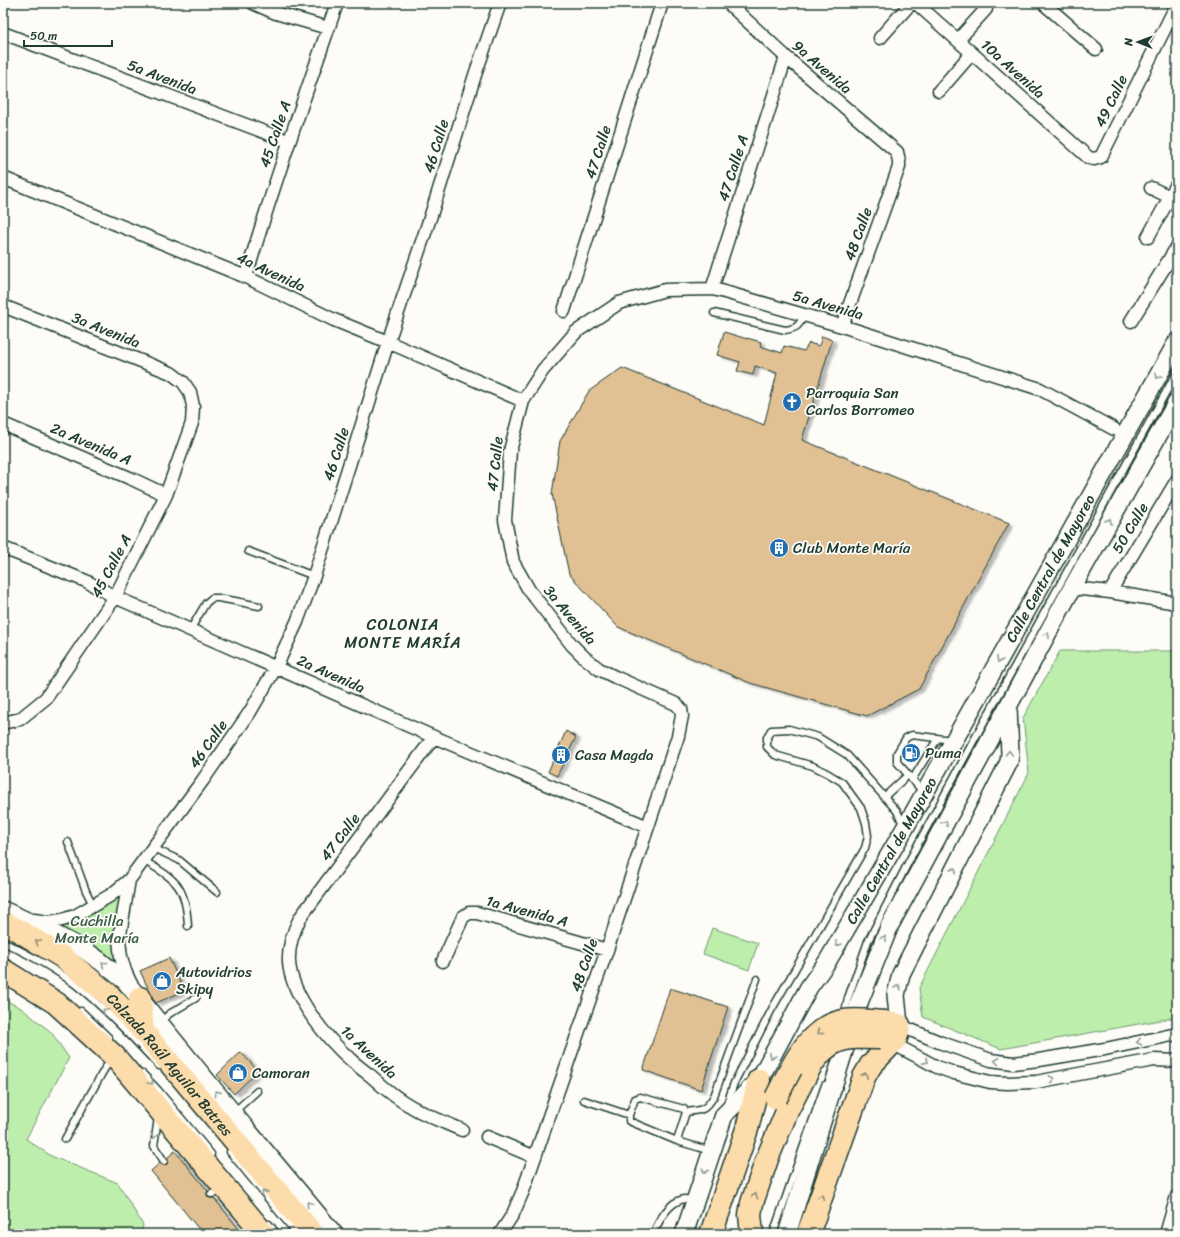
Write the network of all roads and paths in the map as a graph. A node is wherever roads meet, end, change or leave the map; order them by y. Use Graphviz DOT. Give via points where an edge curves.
graph roads {
  1 [pos="253,3"];
  2 [pos="337,3"];
  3 [pos="500,3"];
  4 [pos="662,3"];
  5 [pos="728,3"];
  6 [pos="911,3"];
  7 [pos="916,3"];
  8 [pos="1042,3"];
  9 [pos="1177,4"];
  10 [pos="986,9"];
  11 [pos="328,28"];
  12 [pos="3,33"];
  13 [pos="880,38"];
  14 [pos="958,40"];
  15 [pos="1096,49"];
  16 [pos="972,53"];
  17 [pos="786,57"];
  18 [pos="939,91"];
  19 [pos="288,141"];
  20 [pos="896,152"];
  21 [pos="1089,158"];
  22 [pos="3,178"];
  23 [pos="1177,184"];
  24 [pos="1151,188"];
  25 [pos="1170,197"];
  26 [pos="1148,237"];
  27 [pos="1177,247"];
  28 [pos="246,277"];
  29 [pos="712,289"];
  30 [pos="3,306"];
  31 [pos="564,311"];
  32 [pos="714,313"];
  33 [pos="805,315"];
  34 [pos="1131,321"];
  35 [pos="842,326"];
  36 [pos="388,342"];
  37 [pos="1177,342"];
  38 [pos="544,370"];
  39 [pos="1177,372"];
  40 [pos="190,392"];
  41 [pos="523,401"];
  42 [pos="1177,402"];
  43 [pos="3,424"];
  44 [pos="1114,430"];
  45 [pos="1177,480"];
  46 [pos="166,495"];
  47 [pos="505,520"];
  48 [pos="3,548"];
  49 [pos="248,552"];
  50 [pos="314,576"];
  51 [pos="1072,588"];
  52 [pos="1110,592"];
  53 [pos="115,597"];
  54 [pos="1177,603"];
  55 [pos="259,606"];
  56 [pos="190,630"];
  57 [pos="276,667"];
  58 [pos="676,704"];
  59 [pos="1008,707"];
  60 [pos="4,723"];
  61 [pos="434,737"];
  62 [pos="946,739"];
  63 [pos="910,777"];
  64 [pos="924,794"];
  65 [pos="884,796"];
  66 [pos="648,827"];
  67 [pos="905,828"];
  68 [pos="68,842"];
  69 [pos="153,848"];
  70 [pos="143,860"];
  71 [pos="129,880"];
  72 [pos="217,892"];
  73 [pos="93,905"];
  74 [pos="3,910"];
  75 [pos="13,921"];
  76 [pos="188,926"];
  77 [pos="3,942"];
  78 [pos="607,950"];
  79 [pos="442,961"];
  80 [pos="289,963"];
  81 [pos="3,970"];
  82 [pos="756,979"];
  83 [pos="137,994"];
  84 [pos="196,998"];
  85 [pos="78,1008"];
  86 [pos="151,1027"];
  87 [pos="841,1029"];
  88 [pos="889,1032"];
  89 [pos="1177,1034"];
  90 [pos="839,1036"];
  91 [pos="113,1049"];
  92 [pos="835,1052"];
  93 [pos="1177,1061"];
  94 [pos="137,1068"];
  95 [pos="163,1071"];
  96 [pos="759,1080"];
  97 [pos="826,1082"];
  98 [pos="257,1091"];
  99 [pos="584,1100"];
  100 [pos="159,1109"];
  101 [pos="686,1112"];
  102 [pos="233,1113"];
  103 [pos="629,1115"];
  104 [pos="724,1115"];
  105 [pos="747,1129"];
  106 [pos="462,1130"];
  107 [pos="487,1137"];
  108 [pos="65,1139"];
  109 [pos="677,1141"];
  110 [pos="226,1147"];
  111 [pos="711,1152"];
  112 [pos="535,1157"];
  113 [pos="164,1160"];
  114 [pos="216,1160"];
  115 [pos="728,1182"];
  116 [pos="1177,1196"];
  117 [pos="695,1201"];
  118 [pos="264,1226"];
  119 [pos="277,1234"];
  120 [pos="297,1234"];
  121 [pos="313,1234"];
  122 [pos="334,1234"];
  123 [pos="500,1234"];
  124 [pos="652,1234"];
  125 [pos="684,1234"];
  126 [pos="711,1234"];
  127 [pos="726,1234"];
  128 [pos="752,1234"];
  129 [pos="773,1234"];
  130 [pos="787,1234"];
  131 [pos="808,1234"];
  132 [pos="1166,1234"];
  1 -- 11 [label="street" via="276,13"];
  2 -- 11 [label="street, 45 Calle A"];
  3 -- 36 [label="street, 46 Calle"];
  4 -- 31 [label="street, 47 Calle"];
  5 -- 17 [label="street, 9a Avenida"];
  6 -- 13 [label="street"];
  7 -- 14 [label="street, 10a Avenida"];
  8 -- 15 [label="street"];
  9 -- 21 [label="street, 49 Calle" via="1101,158"];
  10 -- 14 [label="street"];
  11 -- 19 [label="street, 45 Calle A"];
  12 -- 19 [label="street, 5a Avenida"];
  14 -- 16 [label="street, 10a Avenida"];
  16 -- 18 [label="street"];
  16 -- 21 [label="street, 10a Avenida"];
  17 -- 20 [label="street, 9a Avenida"];
  17 -- 29 [label="street, 47 Calle A"];
  19 -- 28 [label="street, 45 Calle A"];
  20 -- 35 [label="street, 48 Calle" via="899,167"];
  22 -- 28 [label="street, 4a Avenida"];
  23 -- 25 [label="street"];
  24 -- 25 [label="street"];
  25 -- 26 [label="street"];
  27 -- 34 [label="street"];
  28 -- 36 [label="street, 4a Avenida" via="334,320"];
  29 -- 33 [label="street, 5a Avenida"];
  29 -- 38 [label="street, 5a Avenida" via="665,290 619,303 576,332"];
  30 -- 40 [label="street, 3a Avenida" via="171,374 183,382"];
  32 -- 33 [label="lane" via="785,330 798,326"];
  33 -- 35 [label="street, 5a Avenida"];
  35 -- 44 [label="street, 5a Avenida" via="1040,389"];
  36 -- 41 [label="street, 4a Avenida"];
  36 -- 50 [label="street, 46 Calle"];
  37 -- 62 [label="main road, Calle Central de Mayoreo, one-way"];
  38 -- 41 [label="street, 47 Calle"];
  39 -- 87 [label="lane" via="978,733 868,941 848,998"];
  40 -- 46 [label="street, 45 Calle A" via="193,406 192,423"];
  41 -- 47 [label="street, 47 Calle" via="510,451"];
  51 -- 42 [label="main road, Calle Central de Mayoreo, one-way"];
  43 -- 46 [label="street, 2a Avenida A"];
  45 -- 52 [label="street, 50 Calle"];
  46 -- 53 [label="street, 45 Calle A"];
  47 -- 58 [label="street, 3a Avenida" via="513,562 532,596 572,645 584,657 615,678"];
  48 -- 53 [label="street, 2a Avenida" via="86,580"];
  49 -- 50 [label="lane"];
  50 -- 57 [label="street, 46 Calle"];
  51 -- 52 [label="street"];
  59 -- 51 [label="main road, Calle Central de Mayoreo, one-way"];
  52 -- 54 [label="street"];
  53 -- 56 [label="street, 2a Avenida"];
  53 -- 60 [label="street, 45 Calle A" via="46,698 20,719"];
  55 -- 56 [label="lane" via="212,598 206,603"];
  56 -- 57 [label="street, 2a Avenida"];
  57 -- 61 [label="street, 2a Avenida"];
  57 -- 69 [label="street, 46 Calle" via="250,712"];
  58 -- 66 [label="street, 48 Calle" via="681,709 682,716 678,736"];
  88 -- 59 [label="main road, one-way" via="901,974 1009,762"];
  130 -- 59 [label="main road, Calle Central de Mayoreo, one-way" via="860,1000 880,948"];
  61 -- 66 [label="street, 2a Avenida"];
  61 -- 80 [label="street, 47 Calle" via="300,918 289,949"];
  62 -- 63 [label="lane"];
  62 -- 63 [label="lane" via="912,734 906,738 897,753 897,762"];
  62 -- 64 [label="main road, Calle Central de Mayoreo"];
  63 -- 64 [label="lane"];
  63 -- 65 [label="lane"];
  64 -- 67 [label="main road, Calle Central de Mayoreo"];
  65 -- 67 [label="lane" via="898,811"];
  65 -- 104 [label="lane" via="847,755 818,737 789,729 771,730 767,738 767,747 775,755 813,766 842,782 862,808 868,836 865,848 772,1009 734,1083"];
  66 -- 78 [label="street, 48 Calle"];
  67 -- 96 [label="main road, Calle Central de Mayoreo, one-way" via="827,962 809,987"];
  68 -- 73 [label="lane"];
  69 -- 70 [label="street, 46 Calle"];
  69 -- 72 [label="lane" via="179,860"];
  70 -- 71 [label="street, 46 Calle"];
  70 -- 76 [label="lane" via="176,883 187,909"];
  71 -- 73 [label="street, 46 Calle" via="111,895"];
  71 -- 83 [label="street, 46 Calle" via="119,940 125,970"];
  73 -- 75 [label="street, 46 Calle" via="75,916 62,920"];
  74 -- 75 [label="main road"];
  83 -- 75 [label="main road, one-way" via="83,948 65,938"];
  86 -- 75 [label="highway, Calzada Raúl Aguilar Batres, one-way" via="61,956 16,929"];
  95 -- 77 [label="lane, one-way" via="76,985 50,967"];
  78 -- 79 [label="street, 1a Avenida A" via="470,913 463,917"];
  78 -- 112 [label="street, 48 Calle"];
  80 -- 106 [label="street, 1a Avenida" via="300,999 316,1022 351,1061 410,1106"];
  81 -- 91 [label="highway" via="56,1003"];
  82 -- 101 [label="lane" via="714,1096 708,1107"];
  83 -- 86 [label="highway"];
  84 -- 86 [label="lane"];
  85 -- 91 [label="lane" via="101,1029"];
  102 -- 86 [label="main road, one-way"];
  86 -- 121 [label="highway, Calzada Raúl Aguilar Batres"];
  89 -- 88 [label="street, one-way" via="1106,1049 1013,1063 991,1060 940,1042"];
  88 -- 93 [label="street, one-way" via="936,1067 990,1082 1036,1082 1154,1060"];
  88 -- 105 [label="highway, one-way, bridge" via="844,1021 823,1029 804,1049 776,1098"];
  128 -- 88 [label="highway, one-way, bridge" via="752,1203 767,1160 788,1109 816,1058 837,1041"];
  131 -- 88 [label="highway, one-way" via="864,1077"];
  90 -- 92 [label="lane"];
  91 -- 100 [label="highway"];
  91 -- 108 [label="lane"];
  94 -- 114 [label="lane, one-way"];
  96 -- 104 [label="main road, Calle Central de Mayoreo"];
  96 -- 105 [label="highway"];
  97 -- 129 [label="lane"];
  98 -- 102 [label="lane"];
  99 -- 103 [label="lane"];
  100 -- 113 [label="lane, one-way" via="154,1146"];
  100 -- 118 [label="highway" via="219,1192"];
  101 -- 103 [label="lane" via="684,1109 640,1097 635,1099"];
  101 -- 109 [label="lane"];
  122 -- 102 [label="main road, one-way"];
  103 -- 109 [label="lane" via="629,1121"];
  104 -- 111 [label="main road, Calle Central de Mayoreo"];
  105 -- 115 [label="highway"];
  107 -- 112 [label="street"];
  109 -- 111 [label="lane"];
  120 -- 110 [label="lane, one-way"];
  111 -- 117 [label="main road, Calle Central de Mayoreo, one-way"];
  112 -- 123 [label="street, 48 Calle" via="524,1191"];
  115 -- 126 [label="highway"];
  115 -- 127 [label="highway" via="730,1215"];
  116 -- 132 [label="street"];
  117 -- 124 [label="lane" via="684,1199 675,1203 666,1211"];
  117 -- 125 [label="main road, Calle Central de Mayoreo"];
  118 -- 119 [label="lane"];
}
